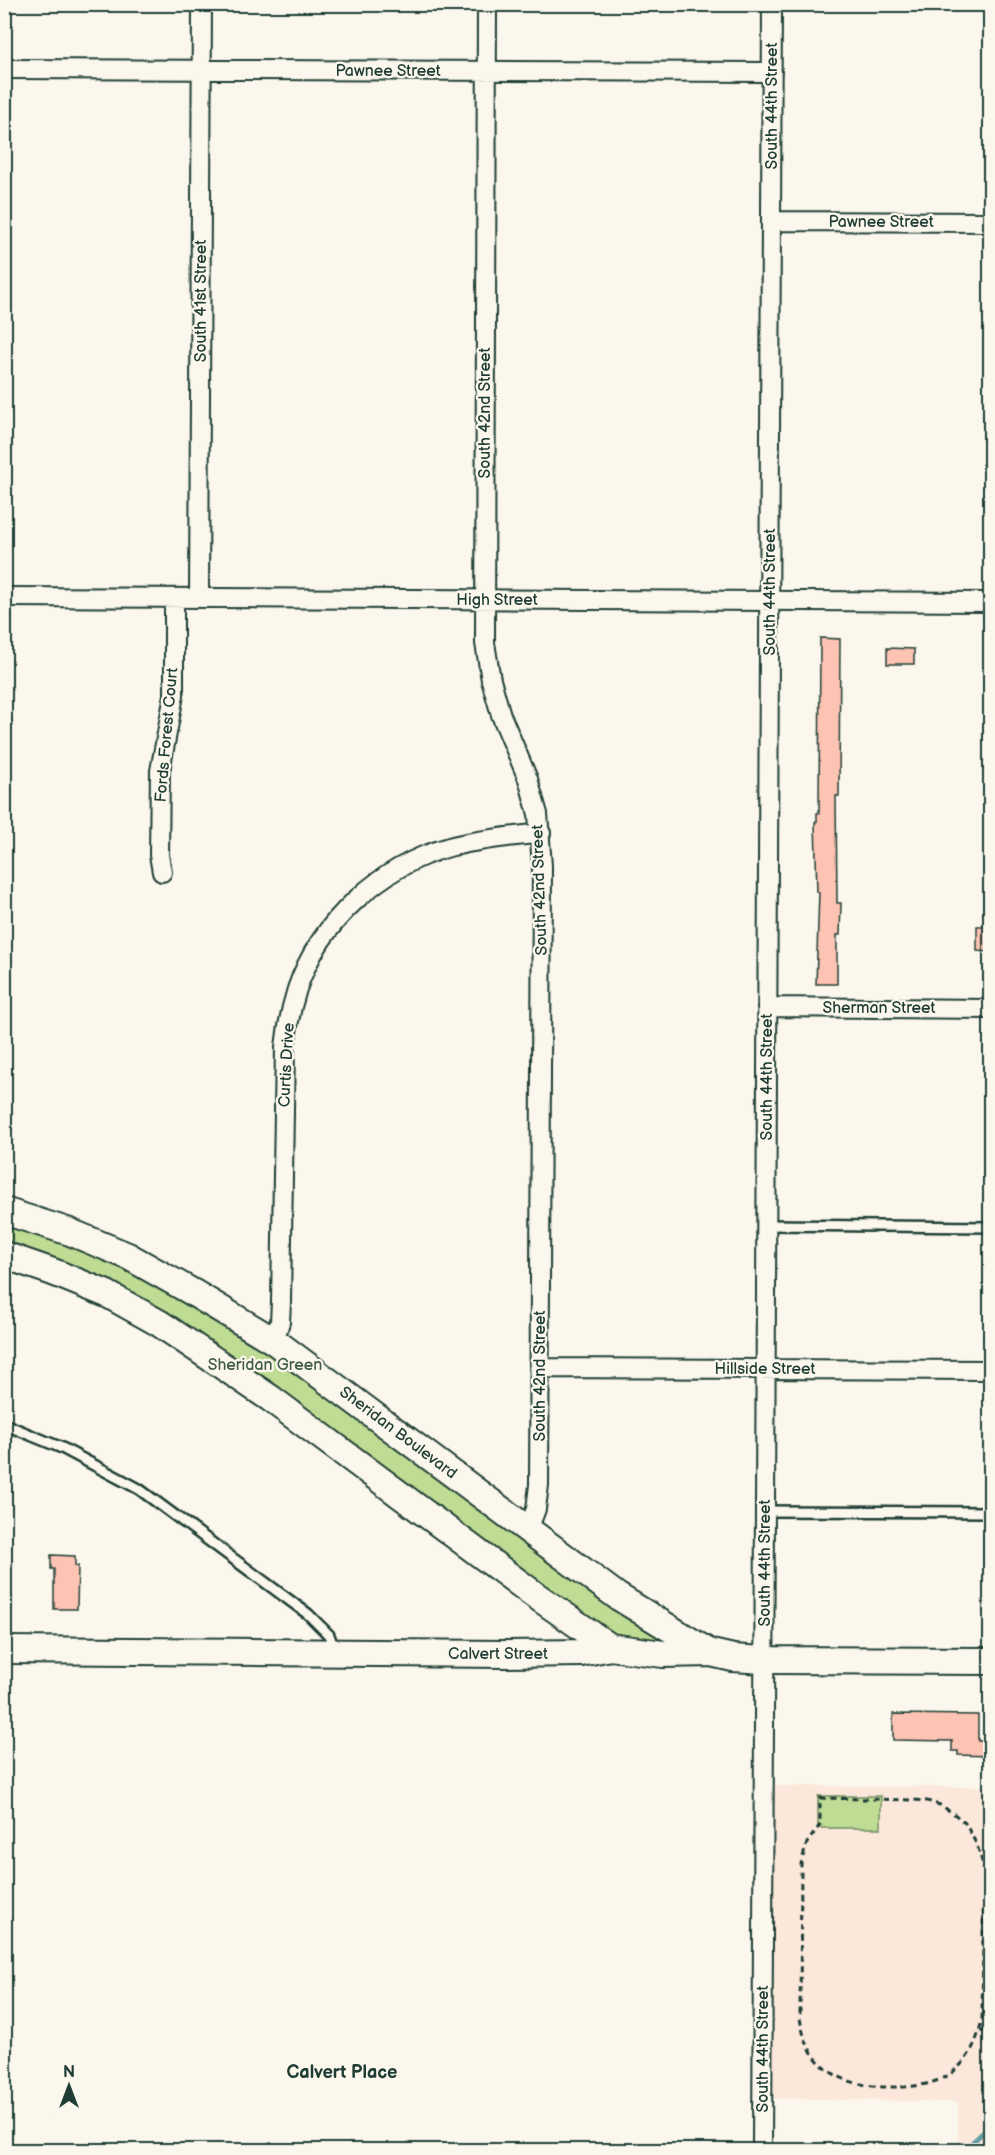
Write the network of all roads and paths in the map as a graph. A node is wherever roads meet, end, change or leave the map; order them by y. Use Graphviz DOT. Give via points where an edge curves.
graph roads {
  1 [pos="202,4"];
  2 [pos="487,4"];
  3 [pos="772,4"];
  4 [pos="4,69"];
  5 [pos="202,71"];
  6 [pos="487,72"];
  7 [pos="772,72"];
  8 [pos="771,221"];
  9 [pos="990,222"];
  10 [pos="4,597"];
  11 [pos="174,598"];
  12 [pos="200,598"];
  13 [pos="485,600"];
  14 [pos="770,601"];
  15 [pos="990,602"];
  16 [pos="540,833"];
  17 [pos="162,872"];
  18 [pos="767,1007"];
  19 [pos="990,1008"];
  20 [pos="4,1211"];
  21 [pos="766,1226"];
  22 [pos="990,1227"];
  23 [pos="4,1255"];
  24 [pos="274,1341"];
  25 [pos="539,1368"];
  26 [pos="765,1369"];
  27 [pos="990,1370"];
  28 [pos="4,1424"];
  29 [pos="765,1510"];
  30 [pos="990,1512"];
  31 [pos="528,1530"];
  32 [pos="610,1647"];
  33 [pos="4,1650"];
  34 [pos="711,1653"];
  35 [pos="336,1654"];
  36 [pos="764,1660"];
  37 [pos="990,1661"];
  38 [pos="980,2031"];
  39 [pos="990,2031"];
  40 [pos="762,2151"];
  1 -- 5 [label="street, South 41st Street"];
  2 -- 6 [label="street, South 42nd Street"];
  3 -- 7 [label="street, South 44th Street"];
  4 -- 5 [label="street, Pawnee Street"];
  5 -- 6 [label="street, Pawnee Street"];
  5 -- 12 [label="street, South 41st Street"];
  6 -- 7 [label="street, Pawnee Street"];
  6 -- 13 [label="street, South 42nd Street"];
  7 -- 8 [label="street, South 44th Street"];
  8 -- 9 [label="street, Pawnee Street"];
  8 -- 14 [label="street, South 44th Street"];
  10 -- 11 [label="street, High Street"];
  11 -- 12 [label="street, High Street"];
  11 -- 17 [label="street, Fords Forest Court" via="174,695 160,771"];
  12 -- 13 [label="street, High Street"];
  13 -- 14 [label="street, High Street"];
  13 -- 16 [label="street, South 42nd Street" via="485,643 491,680 501,716 528,779"];
  14 -- 15 [label="street, High Street"];
  14 -- 18 [label="street, South 44th Street"];
  16 -- 24 [label="street, Curtis Drive" via="471,842 417,858 369,888 349,906 311,957 297,987 285,1047 281,1302"];
  16 -- 25 [label="street, South 42nd Street" via="543,866"];
  18 -- 19 [label="street, Sherman Street"];
  18 -- 21 [label="street, South 44th Street"];
  20 -- 24 [label="main road, Sheridan Boulevard" via="128,1256"];
  21 -- 22 [label="lane"];
  21 -- 26 [label="street, South 44th Street"];
  23 -- 32 [label="main road" via="106,1294 159,1323 270,1398"];
  24 -- 31 [label="main road, Sheridan Boulevard"];
  25 -- 26 [label="street, Hillside Street"];
  25 -- 31 [label="street, South 42nd Street" via="539,1485"];
  26 -- 27 [label="street, Hillside Street"];
  26 -- 29 [label="street, South 44th Street"];
  28 -- 35 [label="lane" via="139,1489 308,1614 329,1635"];
  29 -- 30 [label="lane"];
  29 -- 36 [label="street, South 44th Street"];
  31 -- 34 [label="main road, Sheridan Boulevard" via="617,1596"];
  32 -- 34 [label="main road, Calvert Street" via="663,1654"];
  32 -- 35 [label="main road, Calvert Street" via="562,1654"];
  33 -- 35 [label="main road, Calvert Street"];
  34 -- 36 [label="main road, Calvert Street"];
  36 -- 37 [label="main road, Calvert Street"];
  36 -- 40 [label="street, South 44th Street"];
  38 -- 38 [label="path" via="984,1868 965,1823 927,1801 820,1798 820,1825 807,1843 801,1864 800,2017 812,2053 829,2072 852,2083 884,2087 925,2084 951,2073 973,2049"];
  38 -- 39 [label="path"];
}
